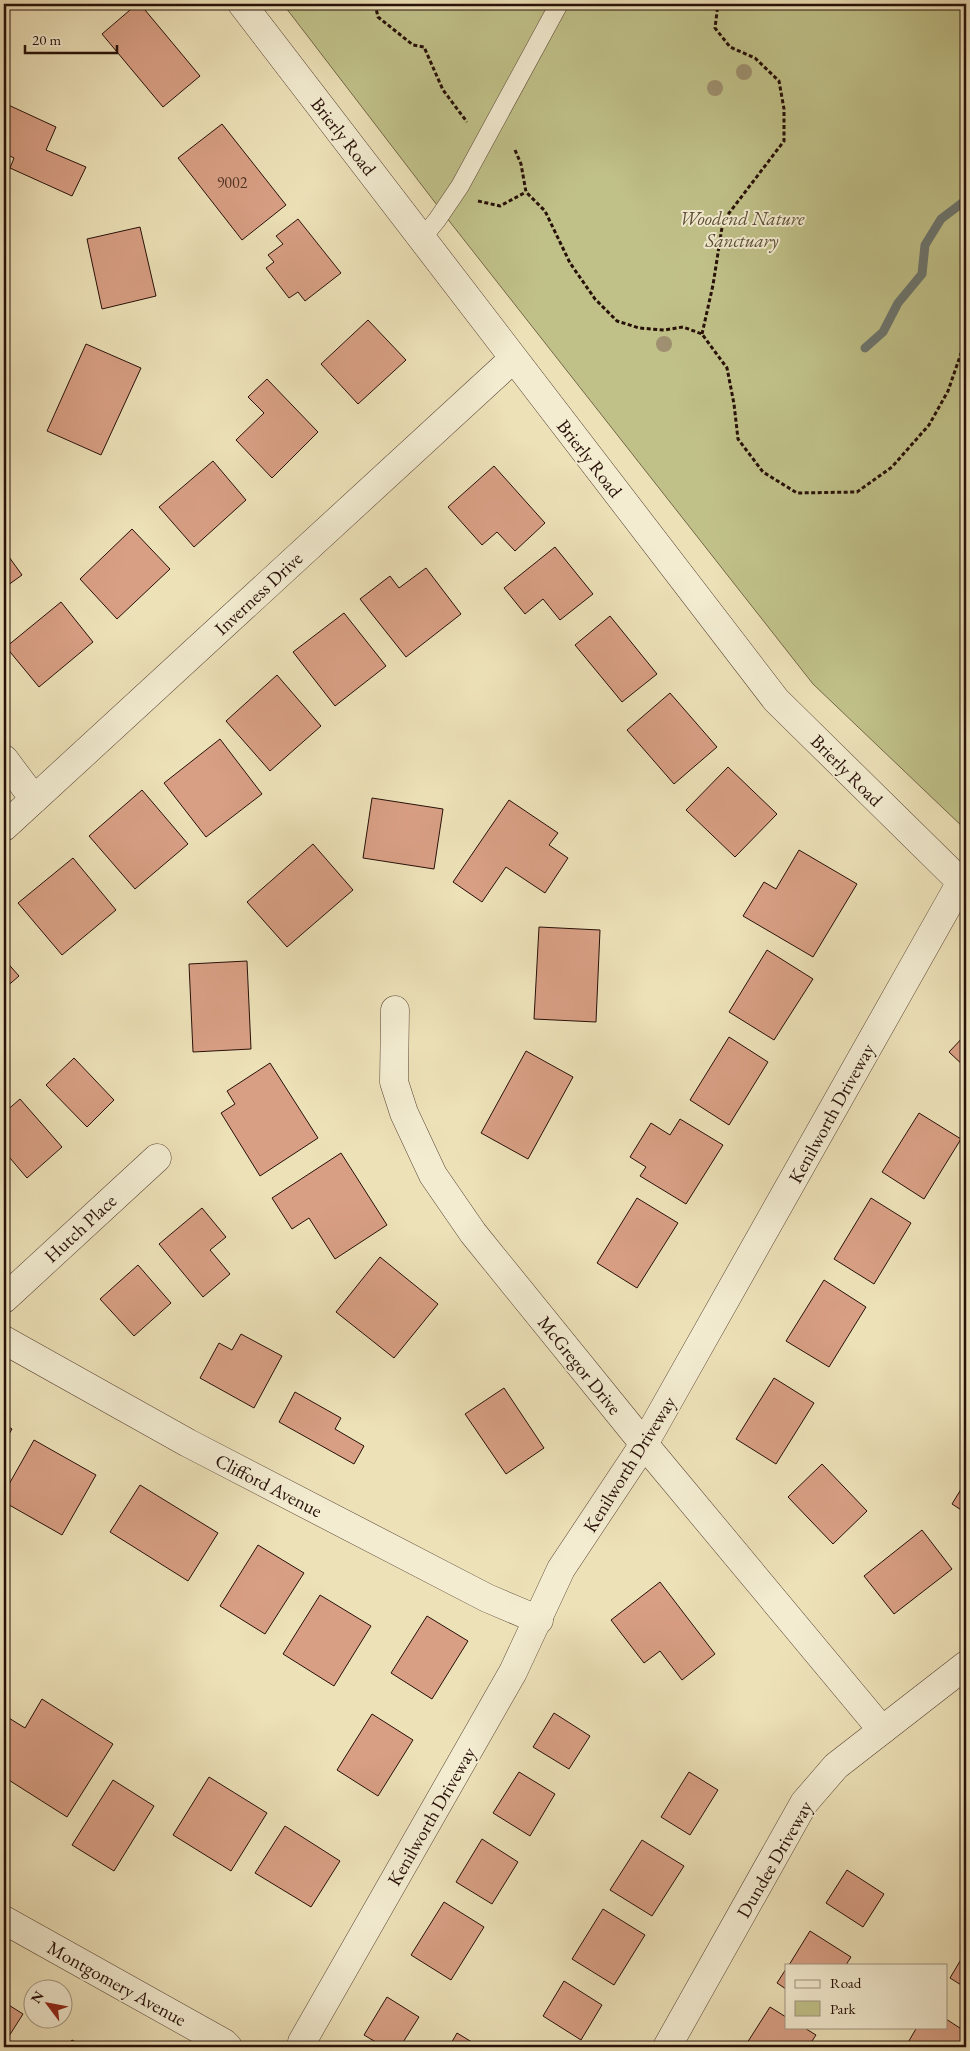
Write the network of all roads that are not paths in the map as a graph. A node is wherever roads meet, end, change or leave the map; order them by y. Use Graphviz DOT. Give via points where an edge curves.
graph roads {
  1 [pos="242,4"];
  2 [pos="560,4"];
  3 [pos="422,238"];
  4 [pos="513,359"];
  5 [pos="4,759"];
  6 [pos="34,799"];
  7 [pos="4,827"];
  8 [pos="963,884"];
  9 [pos="395,1010"];
  10 [pos="157,1158"];
  11 [pos="4,1299"];
  12 [pos="4,1340"];
  13 [pos="644,1444"];
  14 [pos="539,1620"];
  15 [pos="966,1665"];
  16 [pos="882,1730"];
  17 [pos="4,1920"];
  18 [pos="228,2047"];
  19 [pos="301,2047"];
  20 [pos="667,2047"];
  1 -- 3 [label="street, Brierly Road"];
  2 -- 3 [label="lane" via="452,198"];
  3 -- 4 [label="street, Brierly Road"];
  4 -- 6 [label="street, Inverness Drive"];
  4 -- 8 [label="street, Brierly Road" via="776,700"];
  5 -- 6 [label="street"];
  6 -- 7 [label="street, Inverness Drive"];
  8 -- 13 [label="street, Kenilworth Driveway"];
  9 -- 13 [label="street, McGregor Drive" via="394,1082 404,1113 433,1175 473,1233"];
  10 -- 11 [label="street, Hutch Place"];
  12 -- 14 [label="street, Clifford Avenue" via="188,1443 487,1598"];
  13 -- 14 [label="street, Kenilworth Driveway" via="561,1569"];
  13 -- 16 [label="street, McGregor Drive"];
  14 -- 19 [label="street, Kenilworth Driveway" via="513,1672"];
  15 -- 16 [label="street, Dundee Driveway"];
  16 -- 20 [label="street, Dundee Driveway" via="836,1766 804,1803"];
  17 -- 18 [label="street, Montgomery Avenue"];
}
